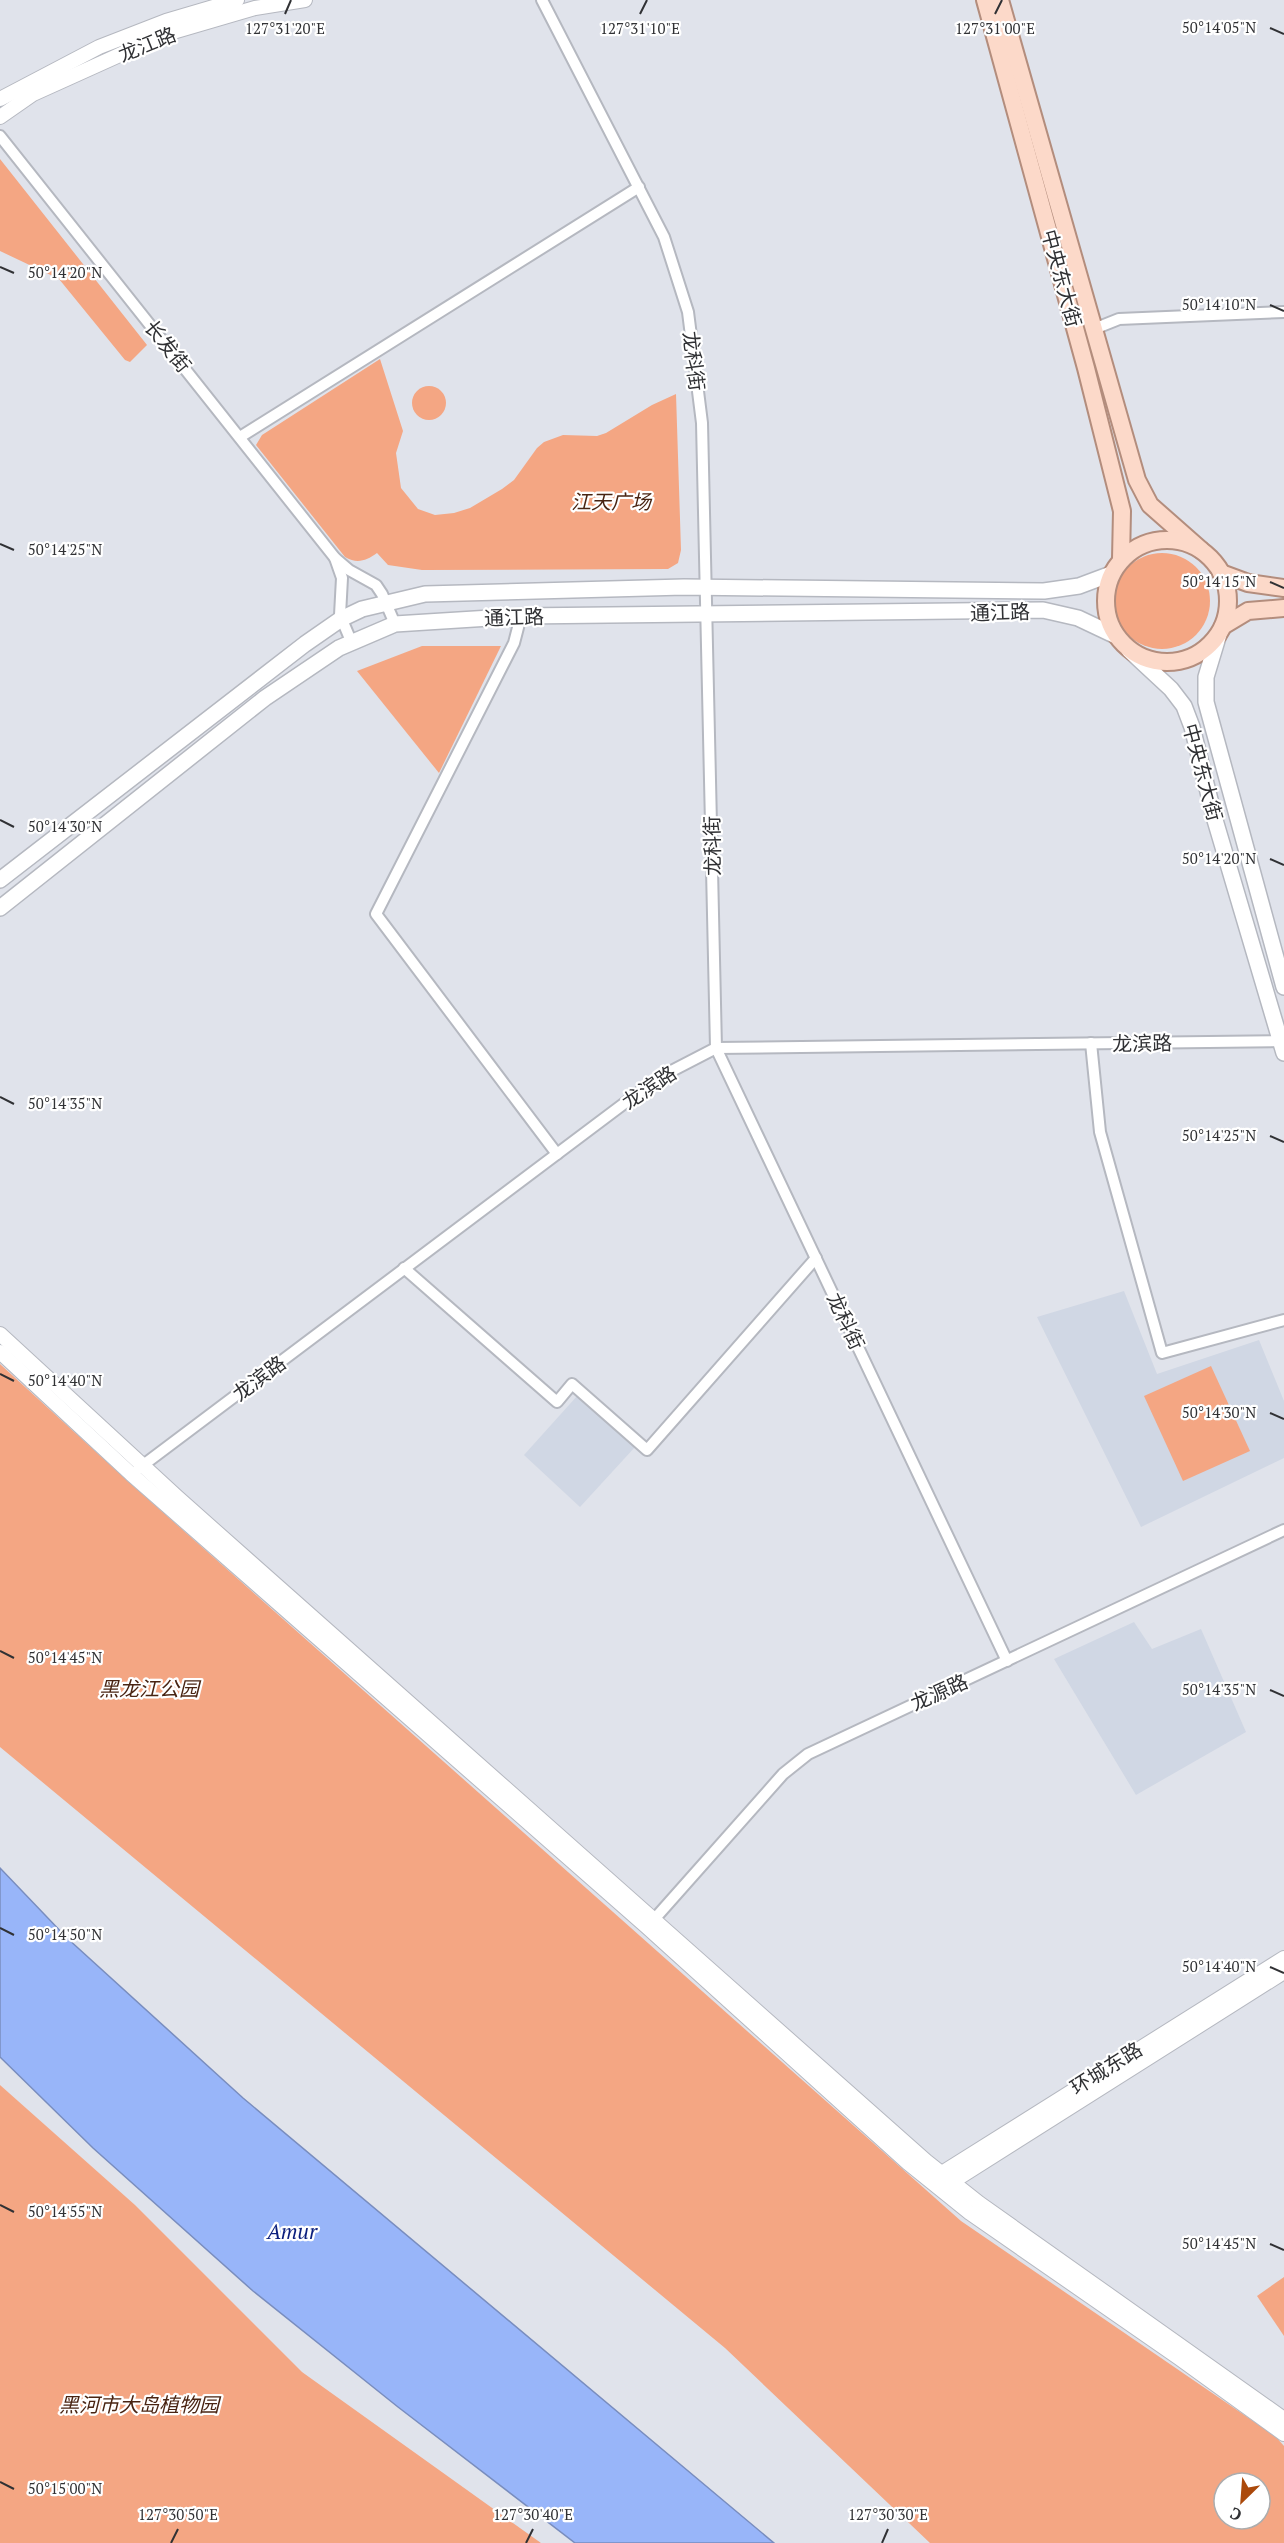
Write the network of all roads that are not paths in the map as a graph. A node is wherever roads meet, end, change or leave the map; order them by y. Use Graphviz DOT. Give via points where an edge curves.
graph roads {
  1 [pos="237,0"];
  2 [pos="306,0"];
  3 [pos="542,0"];
  4 [pos="985,0"];
  5 [pos="999,0"];
  6 [pos="0,99"];
  7 [pos="0,117"];
  8 [pos="0,136"];
  9 [pos="639,187"];
  10 [pos="1284,312"];
  11 [pos="1094,329"];
  12 [pos="240,437"];
  13 [pos="1201,550"];
  14 [pos="335,558"];
  15 [pos="1121,559"];
  16 [pos="1221,573"];
  17 [pos="1111,574"];
  18 [pos="706,588"];
  19 [pos="1284,588"];
  20 [pos="385,602"];
  21 [pos="1284,608"];
  22 [pos="706,613"];
  23 [pos="521,616"];
  24 [pos="341,619"];
  25 [pos="395,624"];
  26 [pos="1221,630"];
  27 [pos="1116,636"];
  28 [pos="351,641"];
  29 [pos="1129,650"];
  30 [pos="0,880"];
  31 [pos="0,908"];
  32 [pos="1284,987"];
  33 [pos="1091,1043"];
  34 [pos="1283,1045"];
  35 [pos="716,1048"];
  36 [pos="557,1154"];
  37 [pos="816,1258"];
  38 [pos="404,1268"];
  39 [pos="1284,1320"];
  40 [pos="0,1334"];
  41 [pos="0,1352"];
  42 [pos="137,1470"];
  43 [pos="1284,1530"];
  44 [pos="1007,1661"];
  45 [pos="650,1923"];
  46 [pos="1284,1958"];
  47 [pos="1284,1972"];
  48 [pos="935,2177"];
  49 [pos="947,2187"];
  50 [pos="1284,2419"];
  51 [pos="1284,2434"];
  1 -- 6 [label="street, 龙江路" via="166,21 99,47"];
  2 -- 7 [label="street, 龙江路" via="255,8 166,34 33,94"];
  3 -- 9 [label="street, 龙科街"];
  4 -- 15 [label="main road, 中央东大街" via="1122,511"];
  5 -- 11 [label="main road"];
  8 -- 12 [label="street, 长发街"];
  9 -- 12 [label="street"];
  9 -- 18 [label="street, 龙科街" via="664,237 688,312 702,423"];
  10 -- 11 [label="street" via="1119,319"];
  11 -- 13 [label="main road" via="1137,480 1150,505"];
  12 -- 14 [label="street, 长发街"];
  13 -- 15 [label="main road" via="1168,539 1151,541"];
  13 -- 16 [label="main road"];
  14 -- 20 [label="street, 长发街" via="376,585"];
  14 -- 24 [label="street, 长发街" via="342,578"];
  15 -- 17 [label="main road"];
  16 -- 19 [label="main road" via="1248,584"];
  16 -- 26 [label="main road" via="1228,599"];
  17 -- 18 [label="main road, 通江路" via="1079,586 1044,591"];
  17 -- 27 [label="main road" via="1105,606"];
  18 -- 20 [label="main road, 通江路" via="425,594"];
  18 -- 22 [label="street, 龙科街"];
  20 -- 24 [label="main road, 通江路"];
  20 -- 25 [label="street, 长发街"];
  21 -- 26 [label="main road" via="1248,611"];
  22 -- 23 [label="main road, 通江路"];
  22 -- 27 [label="main road, 通江路" via="1043,610 1078,618"];
  22 -- 35 [label="street, 龙科街"];
  23 -- 25 [label="main road, 通江路"];
  23 -- 36 [label="street" via="514,643 376,914"];
  24 -- 28 [label="street, 长发街"];
  24 -- 30 [label="main road, 通江路"];
  25 -- 28 [label="main road, 通江路"];
  26 -- 29 [label="main road" via="1208,646 1179,661 1145,659"];
  26 -- 32 [label="main road, 中央东大街" via="1206,677 1206,702"];
  27 -- 29 [label="main road"];
  28 -- 31 [label="main road, 通江路" via="266,698"];
  29 -- 34 [label="main road, 中央东大街" via="1184,706"];
  33 -- 34 [label="street, 龙滨路"];
  33 -- 35 [label="street, 龙滨路"];
  33 -- 39 [label="street" via="1100,1132 1162,1353"];
  35 -- 36 [label="street, 龙滨路" via="658,1078"];
  35 -- 37 [label="street, 龙科街"];
  36 -- 38 [label="street, 龙滨路"];
  37 -- 38 [label="street" via="647,1450 572,1384 557,1402"];
  37 -- 44 [label="street, 龙科街"];
  38 -- 42 [label="street, 龙滨路"];
  40 -- 42 [label="street"];
  41 -- 42 [label="street"];
  42 -- 45 [label="street"];
  43 -- 44 [label="street, 龙源路"];
  44 -- 45 [label="street, 龙源路" via="808,1754 783,1774"];
  45 -- 48 [label="street"];
  46 -- 48 [label="street, 环城东路"];
  47 -- 49 [label="street, 环城东路" via="1049,2118"];
  48 -- 49 [label="street"];
  49 -- 50 [label="street"];
  49 -- 51 [label="street" via="970,2213"];
}
